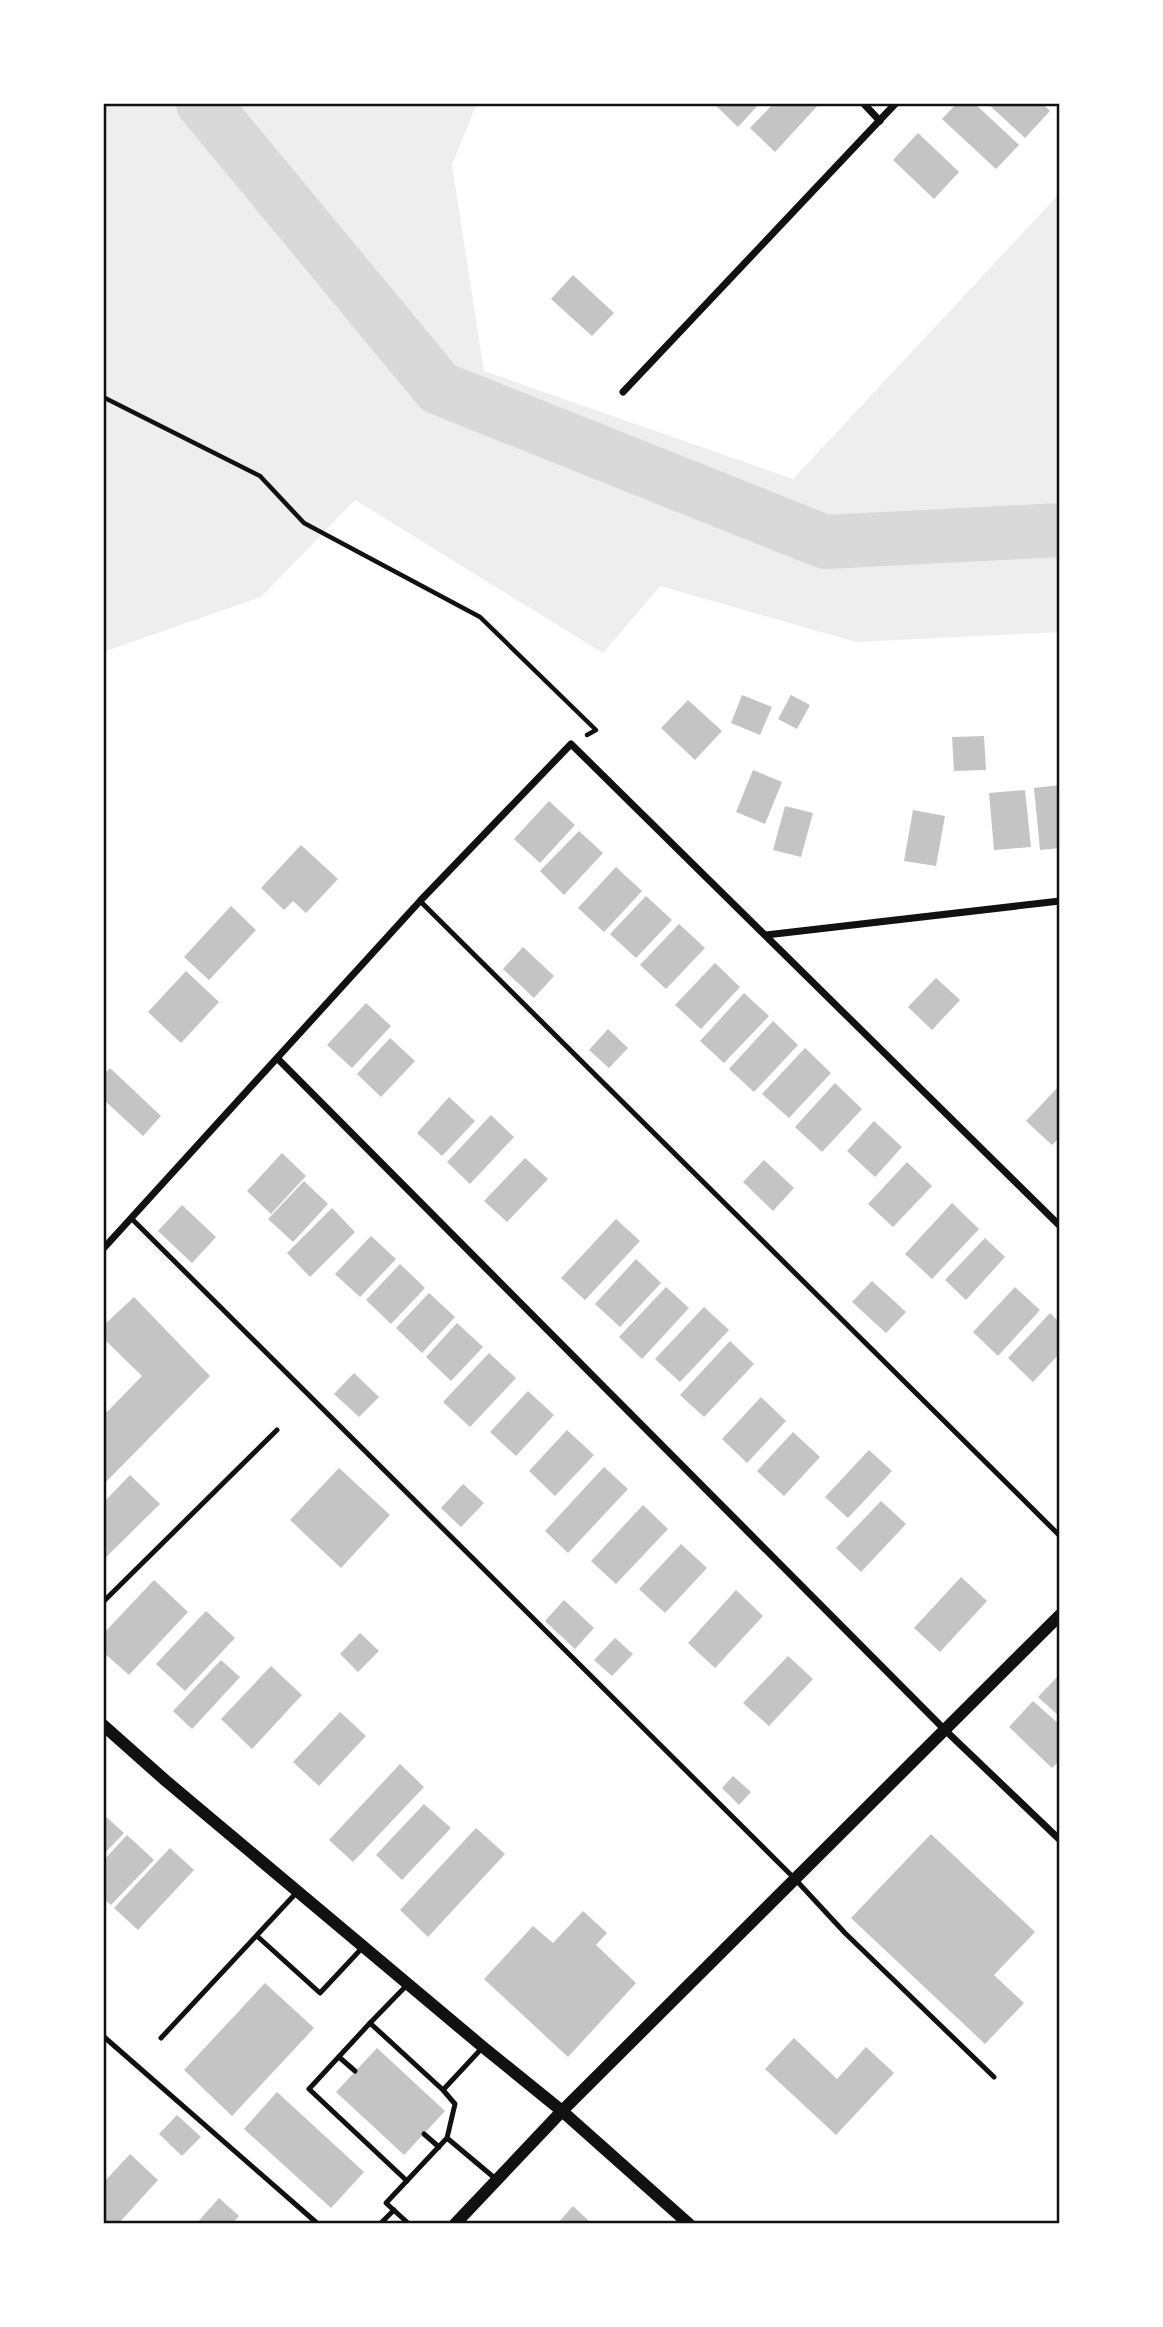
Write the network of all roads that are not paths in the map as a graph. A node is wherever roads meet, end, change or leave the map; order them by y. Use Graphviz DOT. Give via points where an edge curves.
graph roads {
  1 [pos="863,103"];
  2 [pos="897,103"];
  3 [pos="880,121"];
  4 [pos="623,392"];
  5 [pos="420,901"];
  6 [pos="1060,901"];
  7 [pos="766,935"];
  8 [pos="278,1059"];
  9 [pos="131,1219"];
  10 [pos="1060,1226"];
  11 [pos="103,1249"];
  12 [pos="277,1430"];
  13 [pos="1060,1536"];
  14 [pos="103,1602"];
  15 [pos="1060,1615"];
  16 [pos="103,1725"];
  17 [pos="945,1730"];
  18 [pos="1060,1840"];
  19 [pos="795,1880"];
  20 [pos="298,1891"];
  21 [pos="257,1936"];
  22 [pos="364,1946"];
  23 [pos="409,1983"];
  24 [pos="370,2023"];
  25 [pos="103,2036"];
  26 [pos="161,2038"];
  27 [pos="483,2047"];
  28 [pos="339,2057"];
  29 [pos="355,2071"];
  30 [pos="994,2077"];
  31 [pos="443,2090"];
  32 [pos="562,2111"];
  33 [pos="424,2134"];
  34 [pos="447,2138"];
  35 [pos="439,2147"];
  36 [pos="497,2180"];
  37 [pos="407,2181"];
  38 [pos="394,2210"];
  39 [pos="318,2224"];
  40 [pos="380,2224"];
  41 [pos="409,2224"];
  42 [pos="455,2224"];
  43 [pos="689,2224"];
  1 -- 3 [label="street"];
  2 -- 3 [label="street"];
  3 -- 4 [label="street"];
  5 -- 7 [label="street" via="571,744"];
  5 -- 8 [label="street"];
  5 -- 13 [label="lane"];
  6 -- 7 [label="street"];
  7 -- 10 [label="street"];
  8 -- 9 [label="street"];
  8 -- 17 [label="street"];
  9 -- 11 [label="street"];
  9 -- 19 [label="lane"];
  12 -- 14 [label="lane"];
  15 -- 17 [label="street"];
  16 -- 20 [label="street"];
  17 -- 18 [label="street"];
  17 -- 19 [label="street"];
  19 -- 30 [label="lane"];
  19 -- 32 [label="street"];
  20 -- 21 [label="lane"];
  20 -- 22 [label="street"];
  21 -- 22 [label="lane" via="320,1993"];
  21 -- 26 [label="lane"];
  22 -- 23 [label="street"];
  23 -- 24 [label="lane"];
  23 -- 27 [label="street"];
  24 -- 28 [label="lane"];
  24 -- 31 [label="lane"];
  25 -- 39 [label="lane"];
  27 -- 31 [label="lane"];
  27 -- 32 [label="street"];
  28 -- 29 [label="lane"];
  28 -- 37 [label="lane" via="309,2089"];
  31 -- 34 [label="lane" via="455,2104"];
  32 -- 36 [label="street"];
  32 -- 43 [label="street"];
  33 -- 35 [label="lane"];
  34 -- 35 [label="lane"];
  34 -- 36 [label="lane"];
  35 -- 37 [label="lane"];
  36 -- 42 [label="street"];
  37 -- 38 [label="lane" via="386,2203"];
  38 -- 40 [label="lane"];
  38 -- 41 [label="lane"];
}
